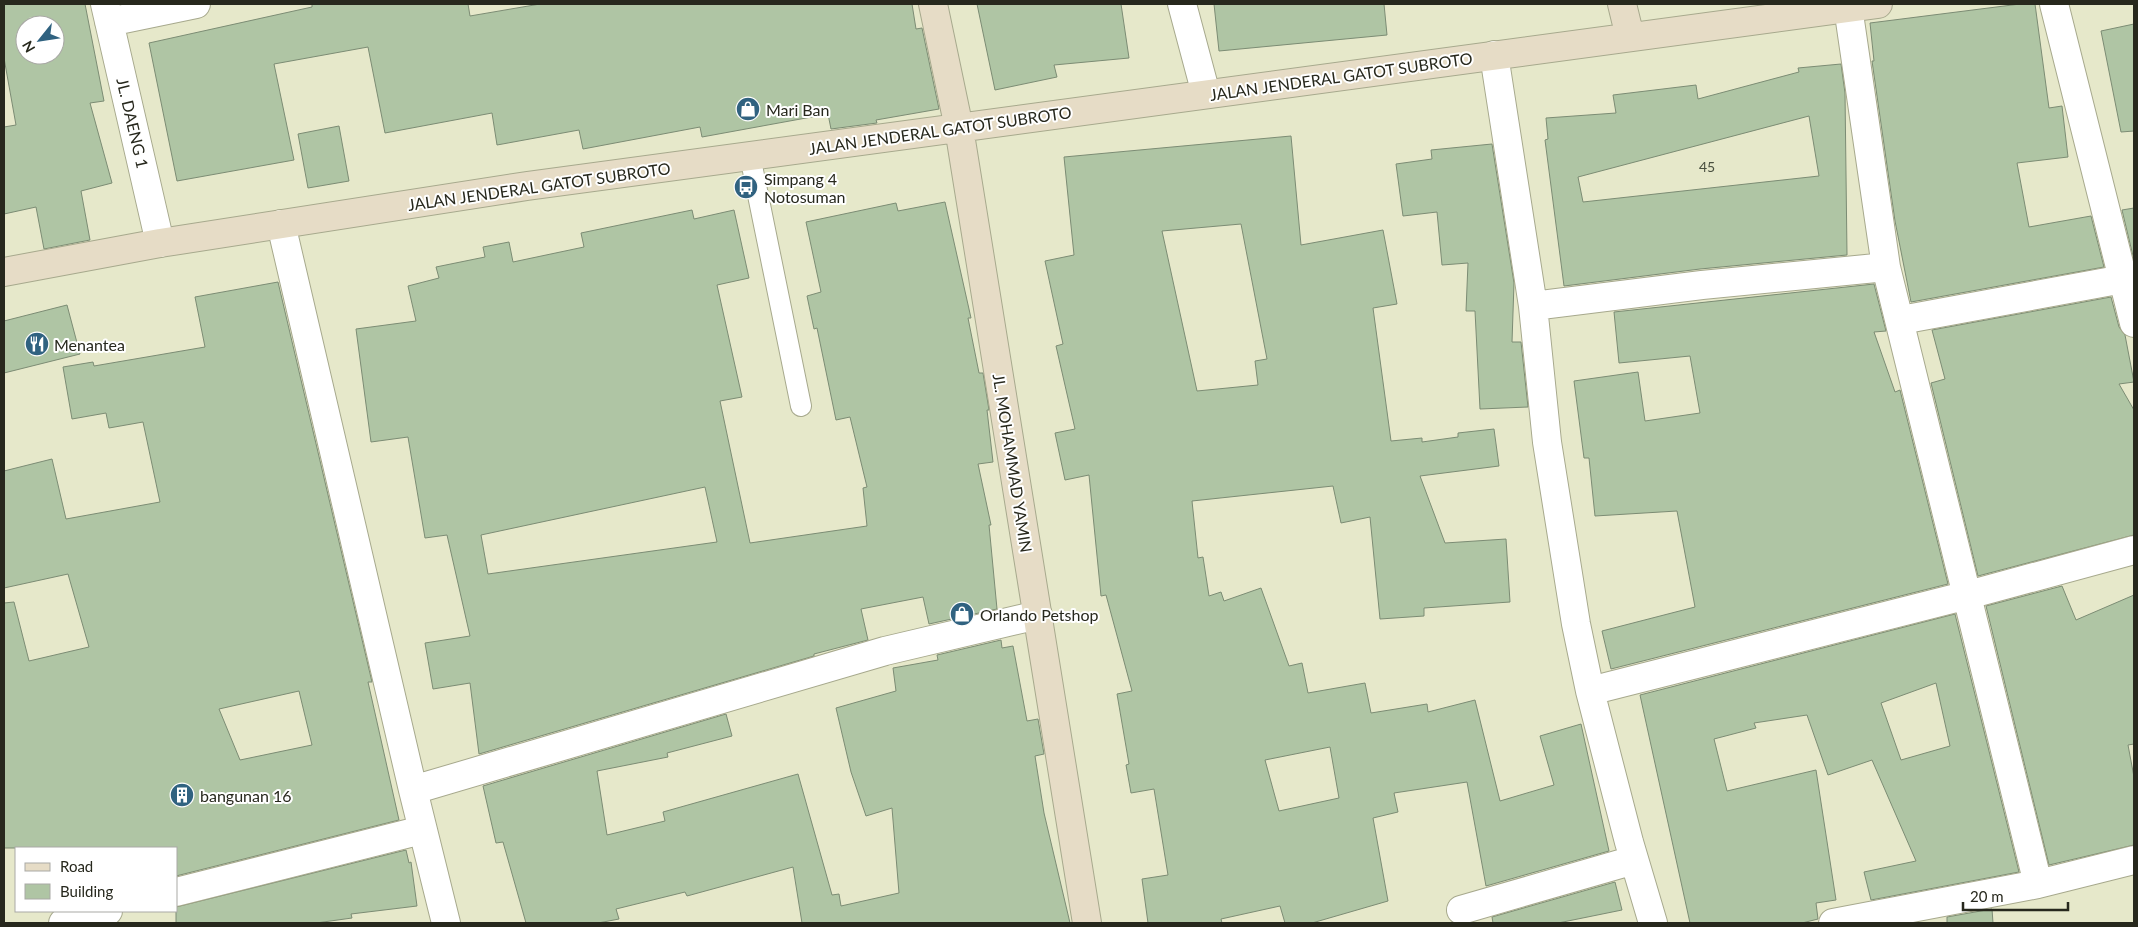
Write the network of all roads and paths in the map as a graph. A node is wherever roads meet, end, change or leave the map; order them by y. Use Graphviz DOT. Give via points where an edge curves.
graph roads {
  1 [pos="196,4"];
  2 [pos="933,4"];
  3 [pos="1182,4"];
  4 [pos="1622,4"];
  5 [pos="1878,4"];
  6 [pos="2054,4"];
  7 [pos="1848,7"];
  8 [pos="107,13"];
  9 [pos="1630,37"];
  10 [pos="1494,55"];
  11 [pos="1206,94"];
  12 [pos="959,128"];
  13 [pos="750,156"];
  14 [pos="281,224"];
  15 [pos="160,243"];
  16 [pos="1886,267"];
  17 [pos="4,272"];
  18 [pos="2128,279"];
  19 [pos="1533,306"];
  20 [pos="1901,320"];
  21 [pos="2134,323"];
  22 [pos="801,406"];
  23 [pos="2134,550"];
  24 [pos="1968,595"];
  25 [pos="1038,615"];
  26 [pos="1590,691"];
  27 [pos="412,790"];
  28 [pos="422,830"];
  29 [pos="1634,860"];
  30 [pos="2133,868"];
  31 [pos="2038,884"];
  32 [pos="178,891"];
  33 [pos="1461,910"];
  34 [pos="104,912"];
  35 [pos="63,923"];
  36 [pos="446,923"];
  37 [pos="1087,923"];
  38 [pos="1652,923"];
  39 [pos="1834,923"];
  1 -- 8 [label="street"];
  2 -- 12 [label="main road, JL. MOHAMMAD YAMIN"];
  3 -- 11 [label="street"];
  4 -- 9 [label="main road"];
  5 -- 7 [label="main road, JALAN JENDERAL GATOT SUBROTO"];
  6 -- 18 [label="street"];
  7 -- 9 [label="main road, JALAN JENDERAL GATOT SUBROTO"];
  7 -- 16 [label="street"];
  8 -- 15 [label="street, JL. DAENG 1"];
  9 -- 10 [label="main road, JALAN JENDERAL GATOT SUBROTO"];
  10 -- 11 [label="main road, JALAN JENDERAL GATOT SUBROTO"];
  10 -- 19 [label="street"];
  11 -- 12 [label="main road, JALAN JENDERAL GATOT SUBROTO"];
  12 -- 13 [label="main road, JALAN JENDERAL GATOT SUBROTO"];
  12 -- 25 [label="main road, JL. MOHAMMAD YAMIN"];
  13 -- 14 [label="main road, JALAN JENDERAL GATOT SUBROTO"];
  13 -- 22 [label="lane"];
  14 -- 15 [label="main road, JALAN JENDERAL GATOT SUBROTO"];
  14 -- 27 [label="street"];
  15 -- 17 [label="main road, JALAN JENDERAL GATOT SUBROTO"];
  16 -- 19 [label="street"];
  16 -- 20 [label="street"];
  18 -- 20 [label="street"];
  18 -- 21 [label="street"];
  19 -- 26 [label="street" via="1547,442"];
  20 -- 24 [label="street"];
  23 -- 24 [label="street"];
  24 -- 26 [label="street"];
  24 -- 31 [label="street"];
  25 -- 27 [label="street" via="885,651"];
  25 -- 37 [label="main road, JL. MOHAMMAD YAMIN"];
  26 -- 29 [label="street"];
  27 -- 28 [label="street"];
  28 -- 32 [label="street"];
  28 -- 36 [label="street"];
  29 -- 33 [label="street"];
  29 -- 38 [label="street"];
  30 -- 31 [label="street"];
  31 -- 39 [label="street"];
  34 -- 35 [label="street"];
}
